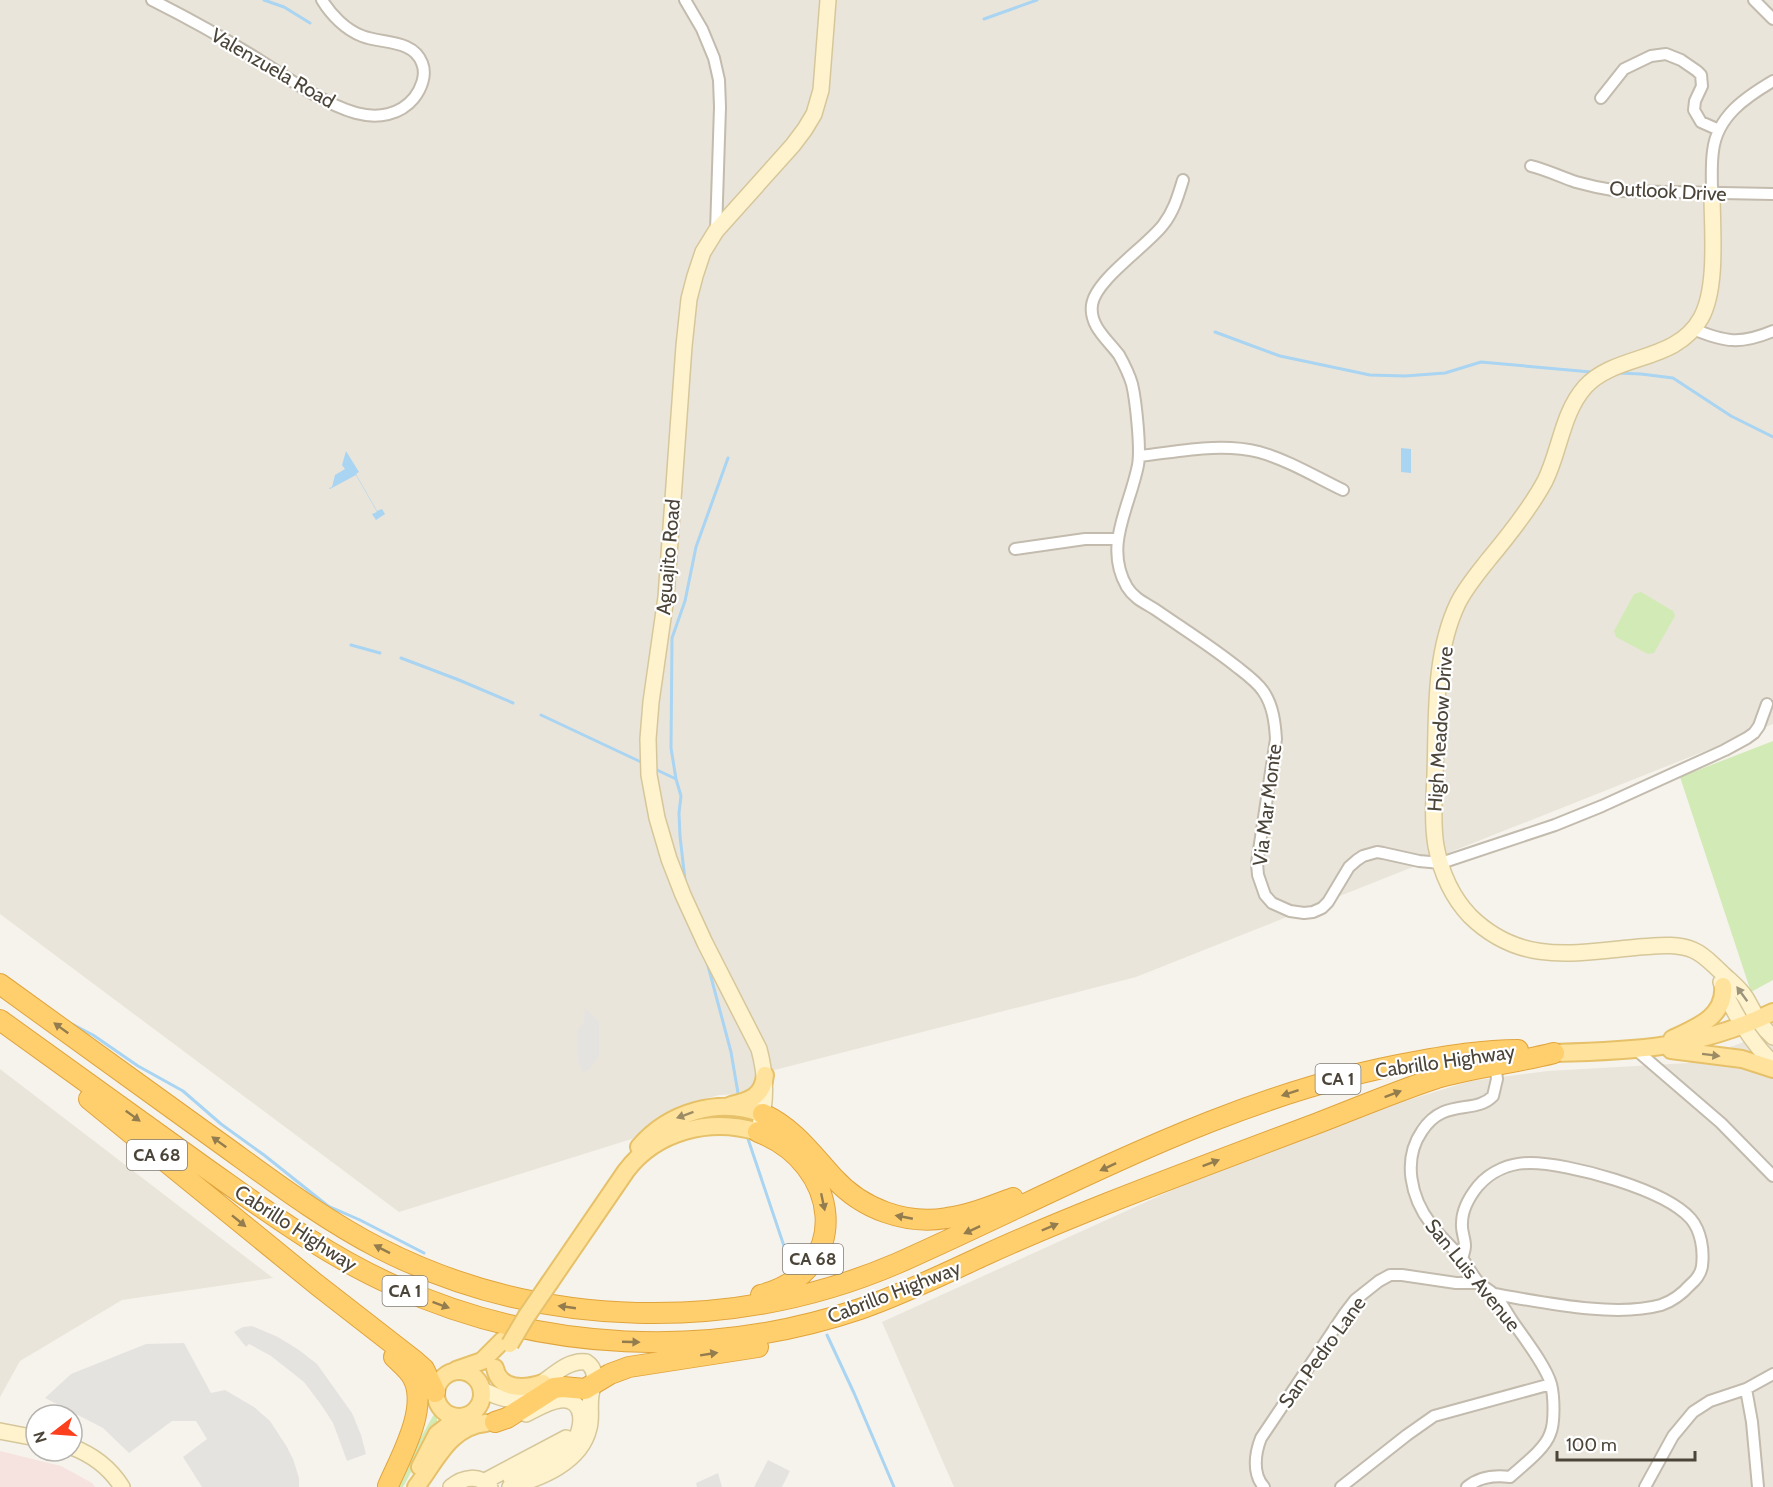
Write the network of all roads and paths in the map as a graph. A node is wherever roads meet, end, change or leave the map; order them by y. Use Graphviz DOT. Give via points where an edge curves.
graph roads {
  1 [pos="152,0"];
  2 [pos="322,0"];
  3 [pos="685,0"];
  4 [pos="828,0"];
  5 [pos="1754,0"];
  6 [pos="1773,19"];
  7 [pos="1773,81"];
  8 [pos="1601,98"];
  9 [pos="1719,130"];
  10 [pos="1531,166"];
  11 [pos="1183,180"];
  12 [pos="1712,194"];
  13 [pos="1773,194"];
  14 [pos="716,231"];
  15 [pos="1693,329"];
  16 [pos="1773,331"];
  17 [pos="1139,456"];
  18 [pos="1343,490"];
  19 [pos="1117,539"];
  20 [pos="1015,549"];
  21 [pos="1767,704"];
  22 [pos="1441,863"];
  23 [pos="1722,980"];
  24 [pos="0,984"];
  25 [pos="1758,1019"];
  26 [pos="0,1022"];
  27 [pos="1773,1037"];
  28 [pos="1653,1048"];
  29 [pos="1635,1049"];
  30 [pos="1554,1053"];
  31 [pos="1773,1063"];
  32 [pos="1495,1065"];
  33 [pos="1773,1069"];
  34 [pos="765,1075"];
  35 [pos="717,1107"];
  36 [pos="760,1123"];
  37 [pos="626,1171"];
  38 [pos="1773,1176"];
  39 [pos="1082,1179"];
  40 [pos="1462,1259"];
  41 [pos="1479,1283"];
  42 [pos="316,1284"];
  43 [pos="1494,1294"];
  44 [pos="881,1301"];
  45 [pos="667,1313"];
  46 [pos="506,1342"];
  47 [pos="495,1368"];
  48 [pos="456,1371"];
  49 [pos="1773,1374"];
  50 [pos="543,1383"];
  51 [pos="1551,1384"];
  52 [pos="593,1385"];
  53 [pos="482,1388"];
  54 [pos="1746,1389"];
  55 [pos="435,1393"];
  56 [pos="461,1417"];
  57 [pos="491,1422"];
  58 [pos="0,1431"];
  59 [pos="24,1436"];
  60 [pos="84,1452"];
  61 [pos="1510,1482"];
  62 [pos="492,1485"];
  63 [pos="122,1487"];
  64 [pos="388,1487"];
  65 [pos="409,1487"];
  66 [pos="416,1487"];
  67 [pos="451,1487"];
  68 [pos="510,1487"];
  69 [pos="1264,1487"];
  70 [pos="1341,1487"];
  71 [pos="1467,1487"];
  72 [pos="1645,1487"];
  73 [pos="1758,1487"];
  1 -- 2 [label="street, Valenzuela Road" via="339,106 377,116 408,105 423,80 422,63 417,56 401,44 354,32"];
  3 -- 14 [label="street" via="702,29 719,80"];
  4 -- 14 [label="street, Aguajito Road" via="821,90 814,114 793,145"];
  5 -- 6 [label="street"];
  7 -- 9 [label="street, High Meadow Drive" via="1740,103"];
  8 -- 9 [label="street" via="1624,69 1651,56 1666,54 1701,75 1702,86 1694,110 1701,122"];
  9 -- 12 [label="street, High Meadow Drive" via="1713,150"];
  10 -- 12 [label="street, Outlook Drive" via="1602,189"];
  11 -- 17 [label="street, Via Mar Monte" via="1164,225 1103,284 1092,304 1094,321 1119,357 1132,385"];
  12 -- 13 [label="street, Outlook Drive"];
  12 -- 15 [label="street, High Meadow Drive" via="1711,283 1701,318"];
  14 -- 34 [label="street, Aguajito Road" via="703,252 690,299 684,346 666,597 651,702 649,775 669,859 705,943 754,1037"];
  15 -- 16 [label="street" via="1709,336 1744,341"];
  15 -- 22 [label="street, High Meadow Drive" via="1667,349 1608,370 1584,388 1569,413 1543,484 1458,603 1446,636 1439,678 1434,818"];
  17 -- 18 [label="street" via="1235,448 1274,457"];
  17 -- 19 [label="street, Via Mar Monte"];
  19 -- 20 [label="street" via="1085,539"];
  19 -- 22 [label="street, Via Mar Monte" via="1120,568 1129,590 1252,679 1268,702 1276,739 1257,863 1260,886 1272,903 1297,913 1322,908 1349,867 1370,854"];
  21 -- 22 [label="street, Via Mar Monte" via="1754,733 1725,750 1602,806"];
  22 -- 23 [label="street, High Meadow Drive" via="1466,912 1506,943 1556,953 1680,946 1707,958"];
  23 -- 25 [label="street"];
  23 -- 28 [label="main road" via="1721,1004 1711,1017"];
  45 -- 24 [label="highway, Cabrillo Highway / CA 1, one-way" via="588,1310 510,1296 434,1273 380,1248 312,1208"];
  25 -- 27 [label="street"];
  25 -- 28 [label="main road, Cabrillo Highway / CA 1" via="1700,1039"];
  25 -- 31 [label="street" via="1758,1049"];
  26 -- 42 [label="highway, CA 68, one-way"];
  26 -- 44 [label="highway, Cabrillo Highway / CA 1, one-way" via="307,1239 386,1282 460,1311 566,1336 666,1342 785,1329"];
  28 -- 29 [label="main road, Cabrillo Highway / CA 1"];
  28 -- 33 [label="main road, one-way" via="1733,1058"];
  29 -- 30 [label="main road, Cabrillo Highway / CA 1"];
  29 -- 38 [label="street" via="1721,1123"];
  30 -- 32 [label="highway, Cabrillo Highway / CA 1"];
  30 -- 39 [label="highway, Cabrillo Highway / CA 1, one-way" via="1485,1052 1366,1072 1233,1113"];
  32 -- 40 [label="street, San Luis Avenue" via="1496,1084 1490,1099 1435,1116 1422,1130 1412,1157 1412,1185 1420,1205"];
  44 -- 32 [label="highway, Cabrillo Highway / CA 1, one-way" via="1156,1185 1417,1085"];
  34 -- 35 [label="main road" via="756,1097"];
  34 -- 36 [label="street, Aguajito Road"];
  35 -- 36 [label="main road, CA 68" via="740,1108"];
  35 -- 37 [label="main road, CA 68, one-way" via="666,1123 642,1144"];
  36 -- 37 [label="main road, CA 68" via="692,1129 673,1135"];
  39 -- 36 [label="highway, one-way" via="960,1216 934,1220 907,1218 879,1210 853,1196 780,1123"];
  36 -- 45 [label="highway, CA 68, one-way" via="805,1164 818,1183 826,1214 819,1250 801,1275 780,1288"];
  37 -- 46 [label="main road, CA 68, bridge"];
  39 -- 45 [label="highway, Cabrillo Highway / CA 1, one-way" via="845,1284 767,1304"];
  40 -- 41 [label="street, San Luis Avenue"];
  40 -- 43 [label="street" via="1464,1211 1472,1194 1495,1171 1528,1163 1560,1165 1645,1191 1685,1213 1693,1221 1701,1244 1703,1258 1695,1281 1680,1296 1662,1304 1621,1310"];
  41 -- 43 [label="street, San Luis Avenue"];
  41 -- 69 [label="street, San Pedro Lane" via="1390,1275 1356,1300 1257,1446 1256,1468"];
  42 -- 55 [label="highway" via="415,1360 426,1372"];
  42 -- 64 [label="highway" via="401,1364 416,1385 413,1424"];
  43 -- 51 [label="street, San Luis Avenue"];
  52 -- 44 [label="highway, one-way" via="629,1367 808,1334"];
  46 -- 47 [label="main road, CA 68"];
  46 -- 48 [label="main road, CA 68" via="482,1361"];
  47 -- 50 [label="main road" via="499,1378 511,1386 522,1388"];
  47 -- 53 [label="main road, CA 68"];
  48 -- 53 [label="main road" via="471,1374"];
  48 -- 55 [label="main road, CA 68" via="442,1377"];
  49 -- 54 [label="street"];
  50 -- 52 [label="street" via="570,1364 584,1361 593,1368"];
  50 -- 53 [label="street" via="509,1399"];
  51 -- 61 [label="street, San Luis Avenue" via="1550,1434"];
  51 -- 70 [label="street" via="1434,1416"];
  52 -- 57 [label="highway" via="582,1389 554,1388 507,1418"];
  52 -- 68 [label="street" via="590,1428 577,1451 554,1469"];
  53 -- 56 [label="main road, CA 68" via="478,1406"];
  54 -- 72 [label="street" via="1710,1401 1693,1412 1673,1436"];
  54 -- 73 [label="street"];
  55 -- 56 [label="main road" via="443,1411"];
  55 -- 64 [label="main road, CA 68"];
  56 -- 57 [label="street"];
  56 -- 65 [label="main road, CA 68" via="435,1436"];
  57 -- 62 [label="street" via="513,1419 557,1400 568,1400 573,1409 574,1424 565,1439"];
  57 -- 66 [label="main road" via="470,1426 449,1442"];
  58 -- 59 [label="street"];
  60 -- 63 [label="street" via="103,1465"];
  61 -- 71 [label="street" via="1485,1478"];
  62 -- 67 [label="street" via="466,1478"];
}
